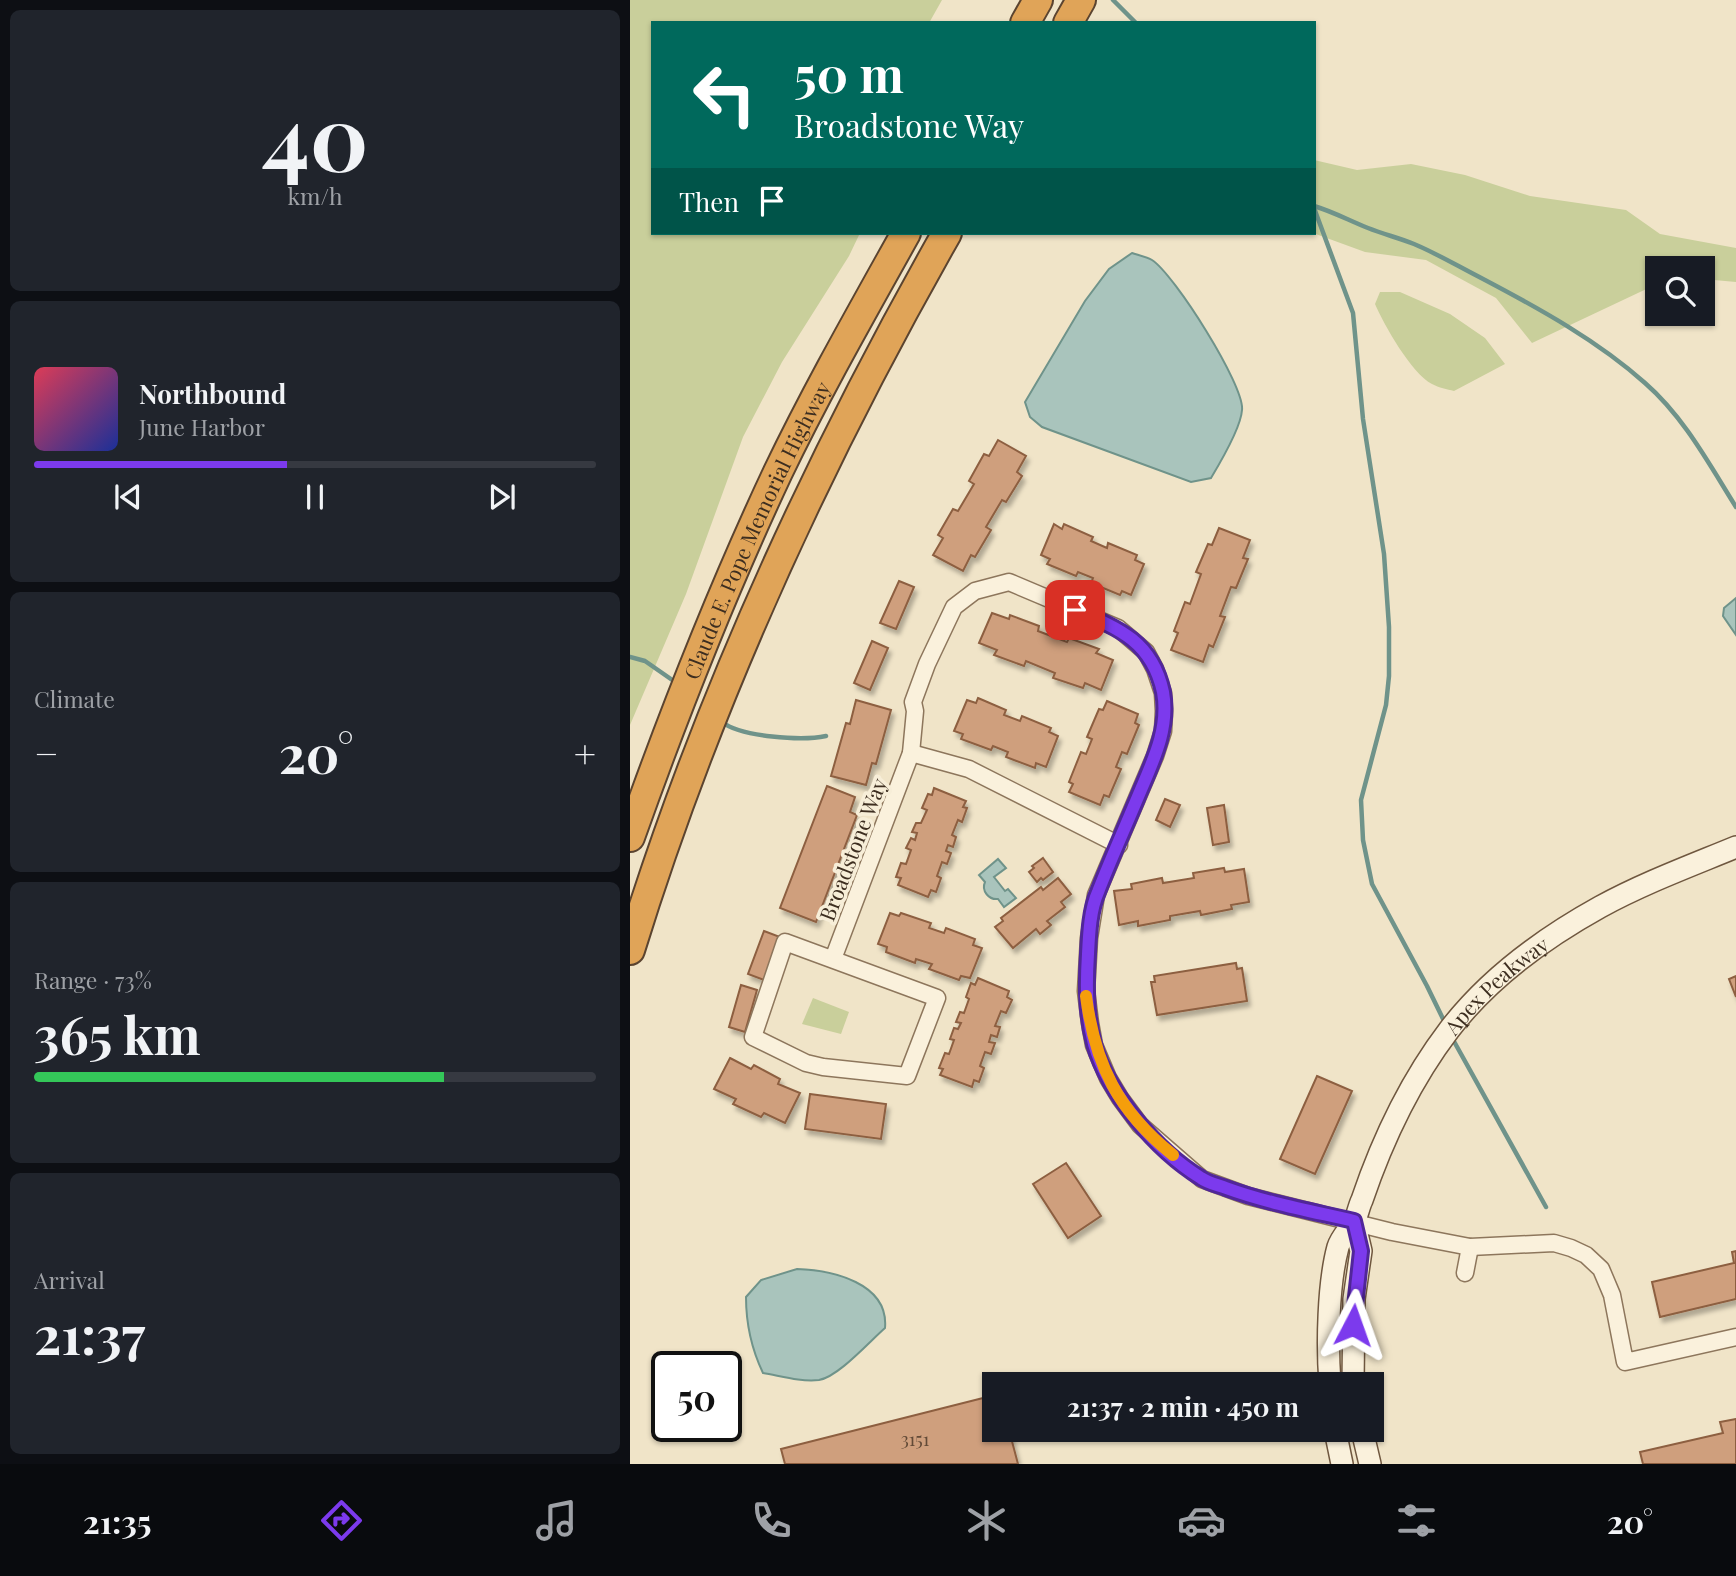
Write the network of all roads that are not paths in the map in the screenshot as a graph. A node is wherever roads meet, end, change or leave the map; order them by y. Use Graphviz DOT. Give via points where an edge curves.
graph roads {
  1 [pos="1038,0"];
  2 [pos="1081,0"];
  3 [pos="1026,21"];
  4 [pos="1069,21"];
  5 [pos="905,235"];
  6 [pos="946,235"];
  7 [pos="911,753"];
  8 [pos="630,837"];
  9 [pos="1119,845"];
  10 [pos="1736,847"];
  11 [pos="630,950"];
  12 [pos="833,959"];
  13 [pos="1354,1221"];
  14 [pos="1470,1247"];
  15 [pos="1465,1273"];
  16 [pos="1736,1337"];
  17 [pos="1330,1372"];
  18 [pos="1353,1372"];
  19 [pos="1337,1442"];
  20 [pos="1365,1442"];
  21 [pos="1342,1464"];
  22 [pos="1370,1464"];
  1 -- 3 [label="highway"];
  2 -- 4 [label="highway"];
  5 -- 8 [label="highway, Claude E. Pope Memorial Highway" via="798,433 740,555 672,719"];
  6 -- 11 [label="highway, Claude E. Pope Memorial Highway" via="846,418 807,502 717,706"];
  7 -- 9 [label="street" via="969,769"];
  7 -- 9 [label="street, Broadstone Way" via="913,702 927,664 954,607 975,591 1009,582 1118,628 1146,652 1163,693 1163,731"];
  7 -- 12 [label="street, Broadstone Way"];
  9 -- 13 [label="street, Broadstone Way" via="1096,895 1086,991 1094,1045 1120,1098 1140,1125 1202,1179 1248,1196"];
  10 -- 13 [label="main road, Apex Peakway" via="1600,907 1551,937 1481,995 1449,1031 1397,1116"];
  12 -- 12 [label="street" via="937,998 907,1076 806,1063 753,1037 785,942"];
  13 -- 14 [label="street, Broadstone Way"];
  13 -- 17 [label="main road, Apex Peakway" via="1339,1245 1329,1331"];
  13 -- 18 [label="main road" via="1361,1251 1354,1299"];
  14 -- 15 [label="street"];
  14 -- 16 [label="street, Broadstone Way" via="1555,1244 1586,1255 1601,1269 1612,1294 1625,1362"];
  19 -- 21 [label="main road"];
  20 -- 22 [label="main road"];
}
